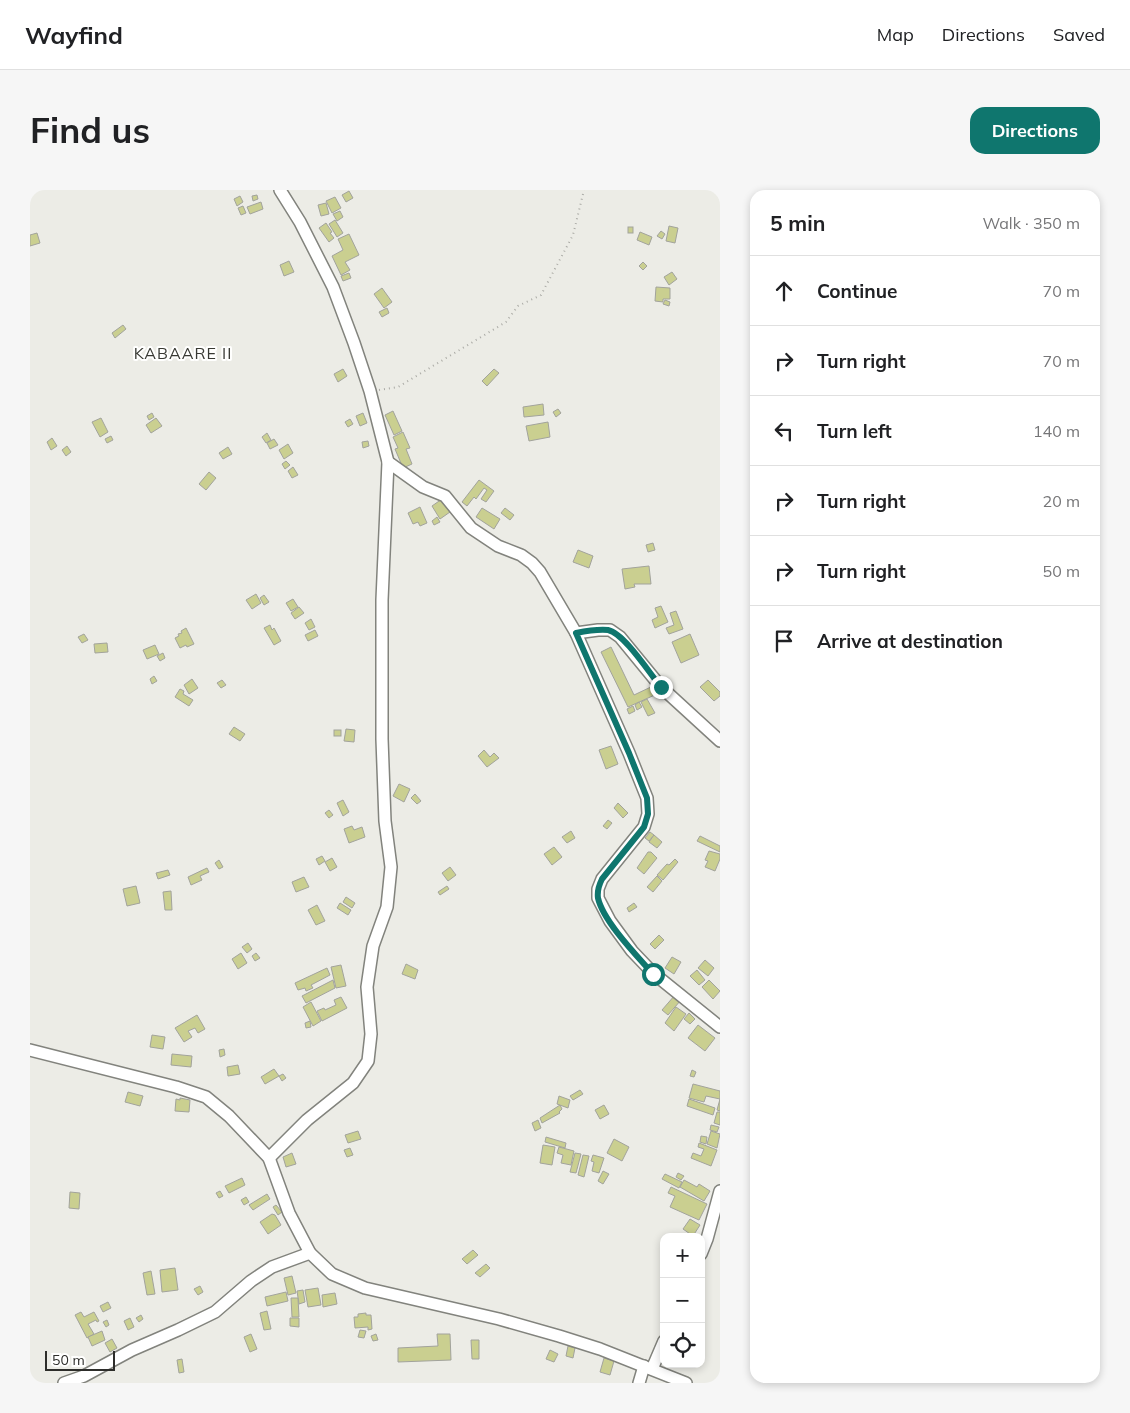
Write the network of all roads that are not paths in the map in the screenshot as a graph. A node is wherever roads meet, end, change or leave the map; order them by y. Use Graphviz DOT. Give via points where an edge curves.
graph roads {
  1 [pos="280,190"];
  2 [pos="388,462"];
  3 [pos="576,633"];
  4 [pos="720,741"];
  5 [pos="720,1027"];
  6 [pos="30,1050"];
  7 [pos="269,1158"];
  8 [pos="720,1190"];
  9 [pos="705,1245"];
  10 [pos="310,1253"];
  11 [pos="660,1348"];
  12 [pos="648,1368"];
  13 [pos="64,1383"];
  14 [pos="639,1383"];
  15 [pos="686,1383"];
  1 -- 2 [label="street" via="333,287 370,391"];
  2 -- 3 [label="street" via="423,487 445,496 470,528 532,563"];
  2 -- 7 [label="street" via="382,600 382,739 385,821 391,867 387,907 373,946 367,987 371,1034 368,1062 353,1083 307,1120"];
  3 -- 4 [label="street" via="610,630 620,637 661,687"];
  3 -- 5 [label="street" via="647,798 648,814 644,827 602,879 598,898 610,921 653,974"];
  6 -- 7 [label="street" via="206,1097"];
  7 -- 10 [label="street" via="289,1213"];
  8 -- 9 [label="street"];
  10 -- 12 [label="street" via="332,1274 365,1288 499,1319 600,1348"];
  10 -- 13 [label="street" via="272,1267 215,1312"];
  11 -- 12 [label="street"];
  12 -- 14 [label="street"];
  12 -- 15 [label="street"];
}
